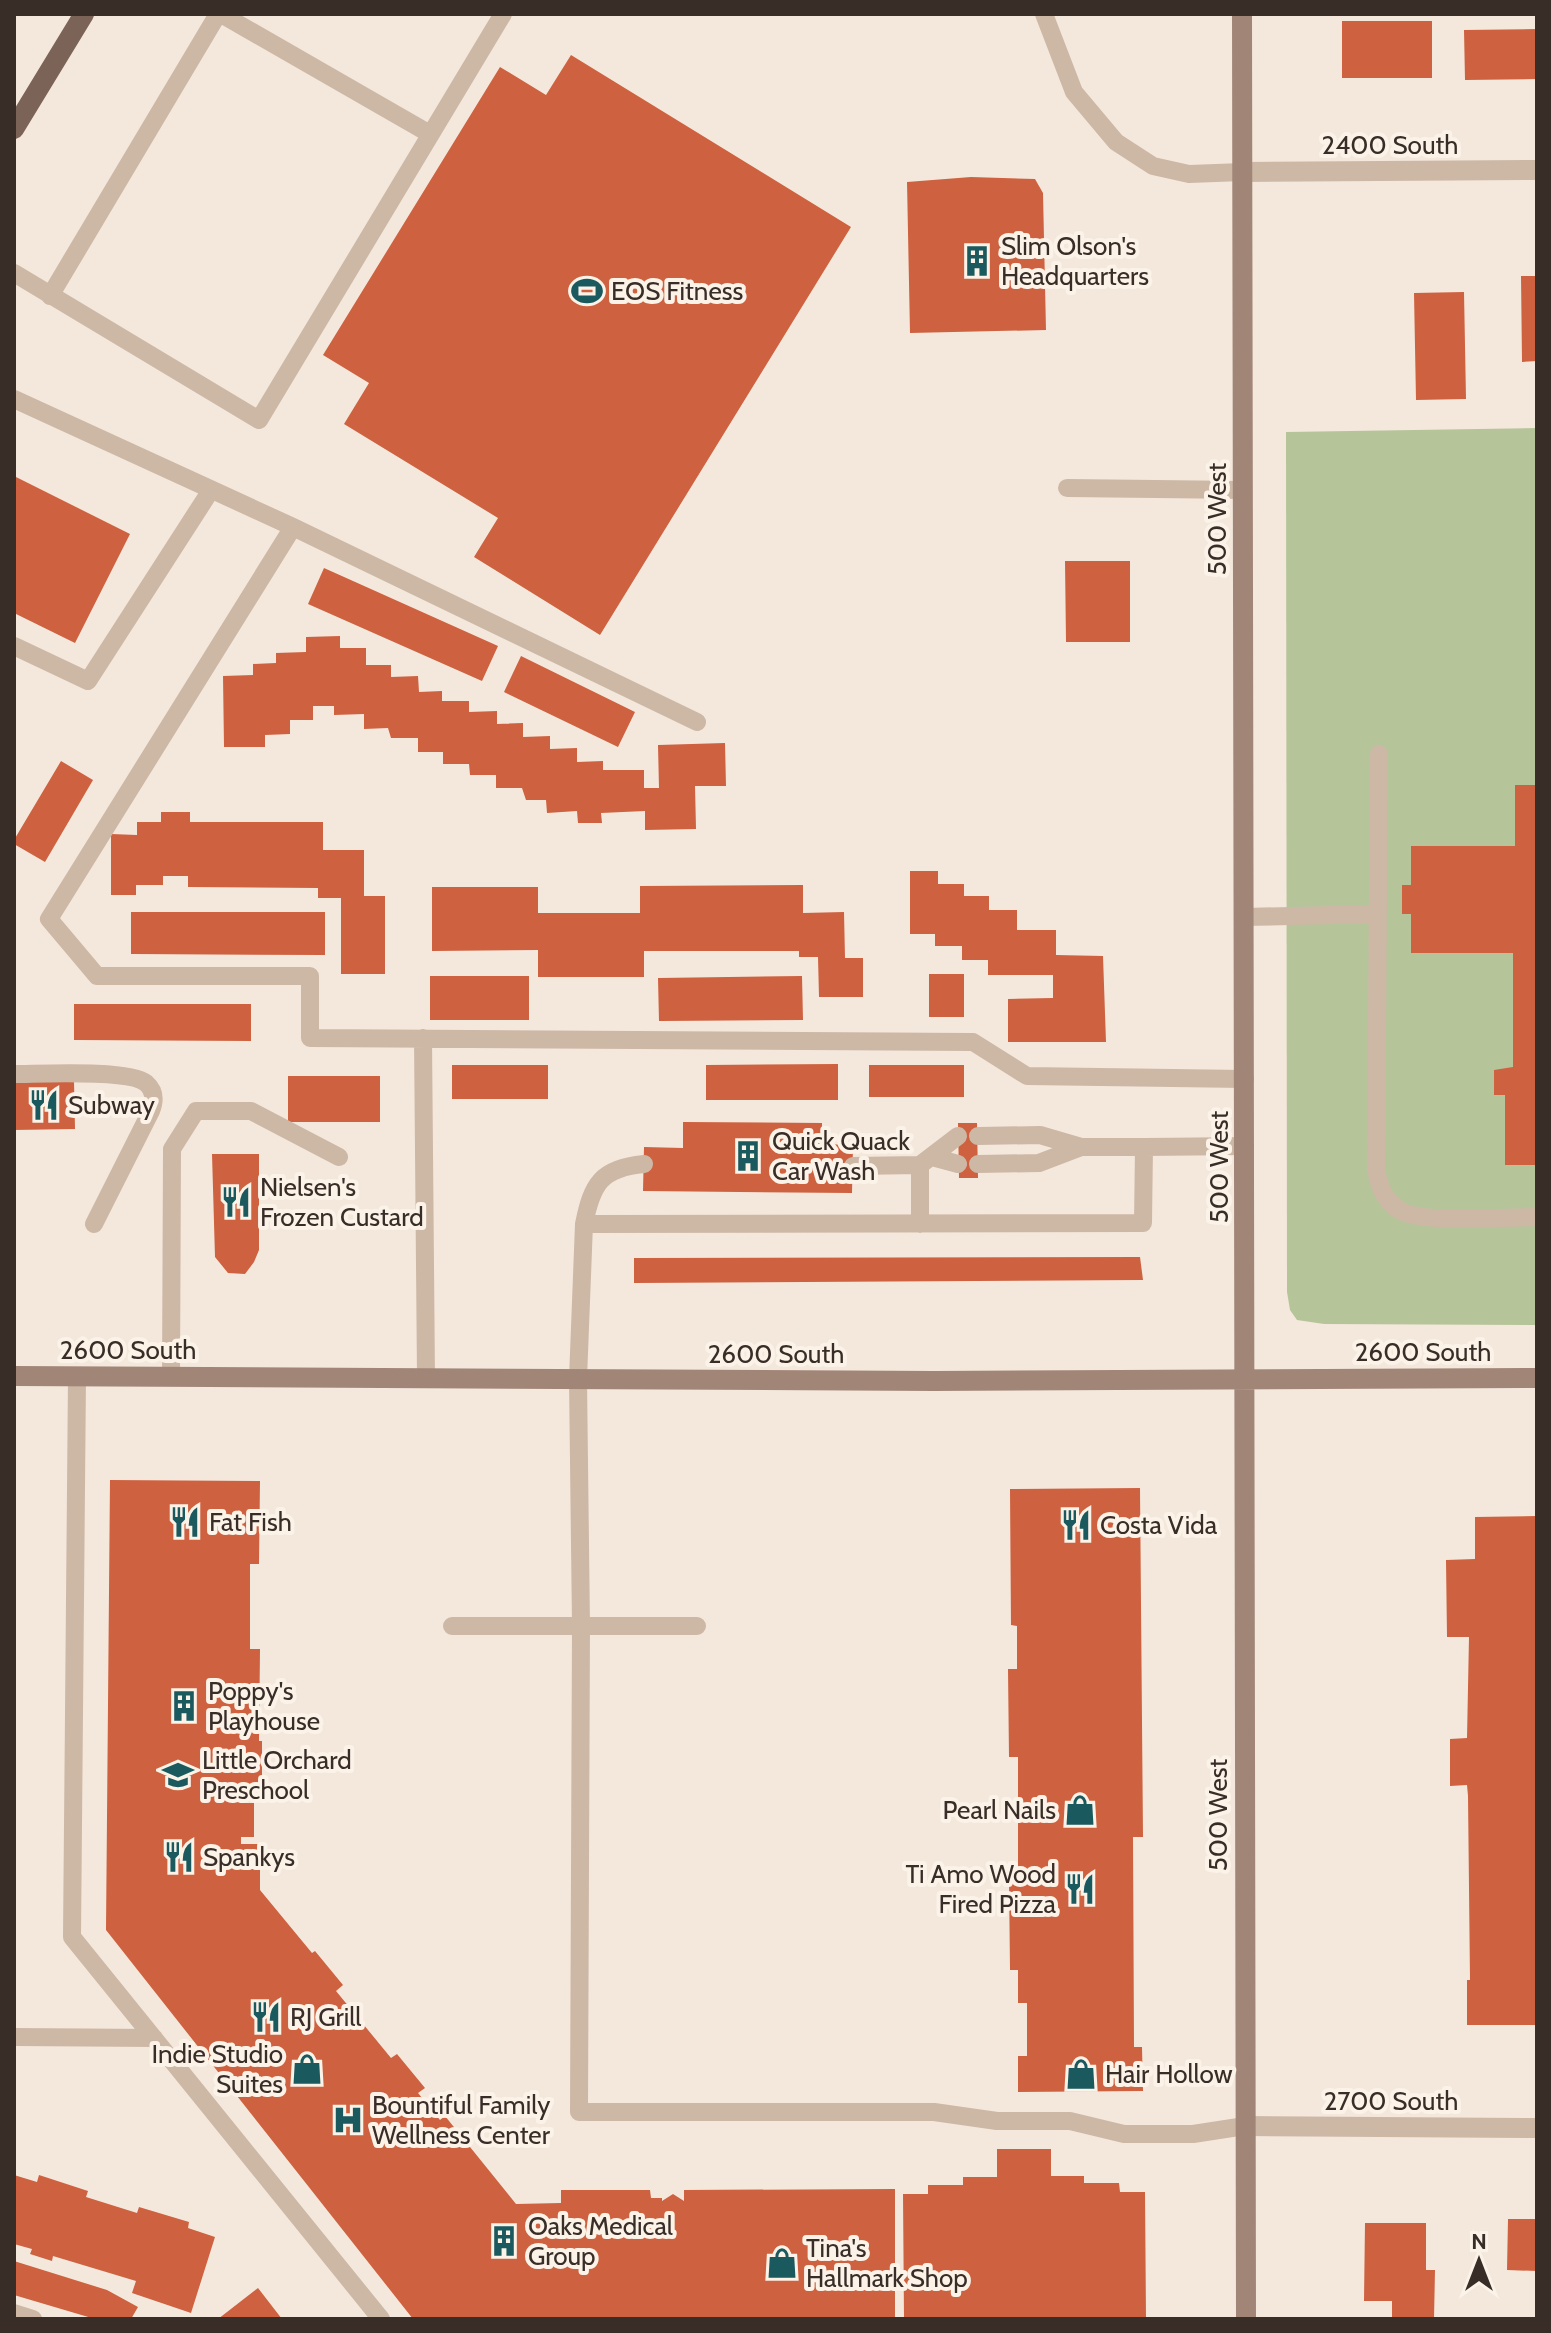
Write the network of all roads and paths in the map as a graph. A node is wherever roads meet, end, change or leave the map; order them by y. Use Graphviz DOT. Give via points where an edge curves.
graph roads {
  1 [pos="84,14"];
  2 [pos="220,14"];
  3 [pos="503,14"];
  4 [pos="1044,14"];
  5 [pos="1242,14"];
  6 [pos="14,129"];
  7 [pos="430,134"];
  8 [pos="1537,170"];
  9 [pos="1243,172"];
  10 [pos="14,273"];
  11 [pos="50,296"];
  12 [pos="14,399"];
  13 [pos="1067,488"];
  14 [pos="211,490"];
  15 [pos="1243,490"];
  16 [pos="293,527"];
  17 [pos="14,646"];
  18 [pos="697,722"];
  19 [pos="1379,754"];
  20 [pos="1378,914"];
  21 [pos="1244,917"];
  22 [pos="423,1038"];
  23 [pos="14,1074"];
  24 [pos="1245,1079"];
  25 [pos="958,1136"];
  26 [pos="978,1136"];
  27 [pos="1245,1146"];
  28 [pos="1081,1147"];
  29 [pos="1144,1147"];
  30 [pos="339,1157"];
  31 [pos="926,1161"];
  32 [pos="644,1164"];
  33 [pos="958,1164"];
  34 [pos="978,1164"];
  35 [pos="853,1166"];
  36 [pos="1537,1217"];
  37 [pos="94,1224"];
  38 [pos="584,1224"];
  39 [pos="920,1224"];
  40 [pos="14,1376"];
  41 [pos="77,1376"];
  42 [pos="171,1377"];
  43 [pos="426,1378"];
  44 [pos="1245,1378"];
  45 [pos="1537,1378"];
  46 [pos="578,1379"];
  47 [pos="452,1626"];
  48 [pos="581,1626"];
  49 [pos="697,1626"];
  50 [pos="14,2037"];
  51 [pos="154,2038"];
  52 [pos="1245,2126"];
  53 [pos="1537,2128"];
  54 [pos="14,2313"];
  55 [pos="33,2319"];
  56 [pos="381,2319"];
  57 [pos="1246,2319"];
  1 -- 6 [label="main road"];
  2 -- 7 [label="lane"];
  2 -- 11 [label="lane"];
  3 -- 7 [label="lane"];
  4 -- 9 [label="lane" via="1074,92 1116,142 1153,166 1189,174"];
  5 -- 9 [label="street, 500 West"];
  7 -- 11 [label="lane" via="259,420"];
  8 -- 9 [label="street, 2400 South"];
  9 -- 15 [label="street, 500 West"];
  10 -- 11 [label="lane"];
  12 -- 14 [label="lane"];
  13 -- 15 [label="lane"];
  14 -- 16 [label="lane"];
  14 -- 17 [label="lane" via="88,681"];
  15 -- 21 [label="street, 500 West"];
  16 -- 18 [label="lane"];
  16 -- 22 [label="lane" via="49,919 97,976 310,976 310,1038"];
  19 -- 20 [label="lane"];
  20 -- 21 [label="lane"];
  20 -- 36 [label="lane" via="1376,1170 1382,1193 1409,1215"];
  21 -- 24 [label="street, 500 West"];
  22 -- 24 [label="lane" via="973,1042 1027,1076"];
  22 -- 43 [label="lane"];
  23 -- 37 [label="lane" via="124,1075 144,1081 153,1091 151,1111"];
  24 -- 27 [label="street, 500 West"];
  25 -- 31 [label="lane"];
  26 -- 28 [label="lane" via="1040,1135"];
  27 -- 29 [label="lane"];
  27 -- 44 [label="street, 500 West"];
  28 -- 29 [label="lane"];
  28 -- 34 [label="lane" via="1039,1163"];
  29 -- 39 [label="lane" via="1143,1223"];
  30 -- 42 [label="lane" via="251,1111 196,1111 172,1149"];
  31 -- 33 [label="lane"];
  31 -- 35 [label="lane"];
  31 -- 39 [label="lane"];
  32 -- 38 [label="lane" via="608,1173 595,1186"];
  38 -- 39 [label="lane"];
  38 -- 46 [label="lane"];
  40 -- 41 [label="street, 2600 South"];
  41 -- 42 [label="street, 2600 South"];
  41 -- 51 [label="lane" via="72,1937"];
  42 -- 43 [label="street, 2600 South"];
  43 -- 46 [label="street, 2600 South"];
  44 -- 45 [label="street, 2600 South"];
  44 -- 46 [label="street, 2600 South"];
  44 -- 52 [label="street, 500 West"];
  46 -- 48 [label="lane"];
  47 -- 48 [label="lane"];
  48 -- 49 [label="lane"];
  48 -- 52 [label="lane" via="579,2112 934,2112 997,2121 1070,2121 1124,2134 1193,2134"];
  50 -- 51 [label="lane"];
  51 -- 56 [label="lane"];
  52 -- 53 [label="street, 2700 South"];
  52 -- 57 [label="street, 500 West"];
  54 -- 55 [label="lane"];
}
